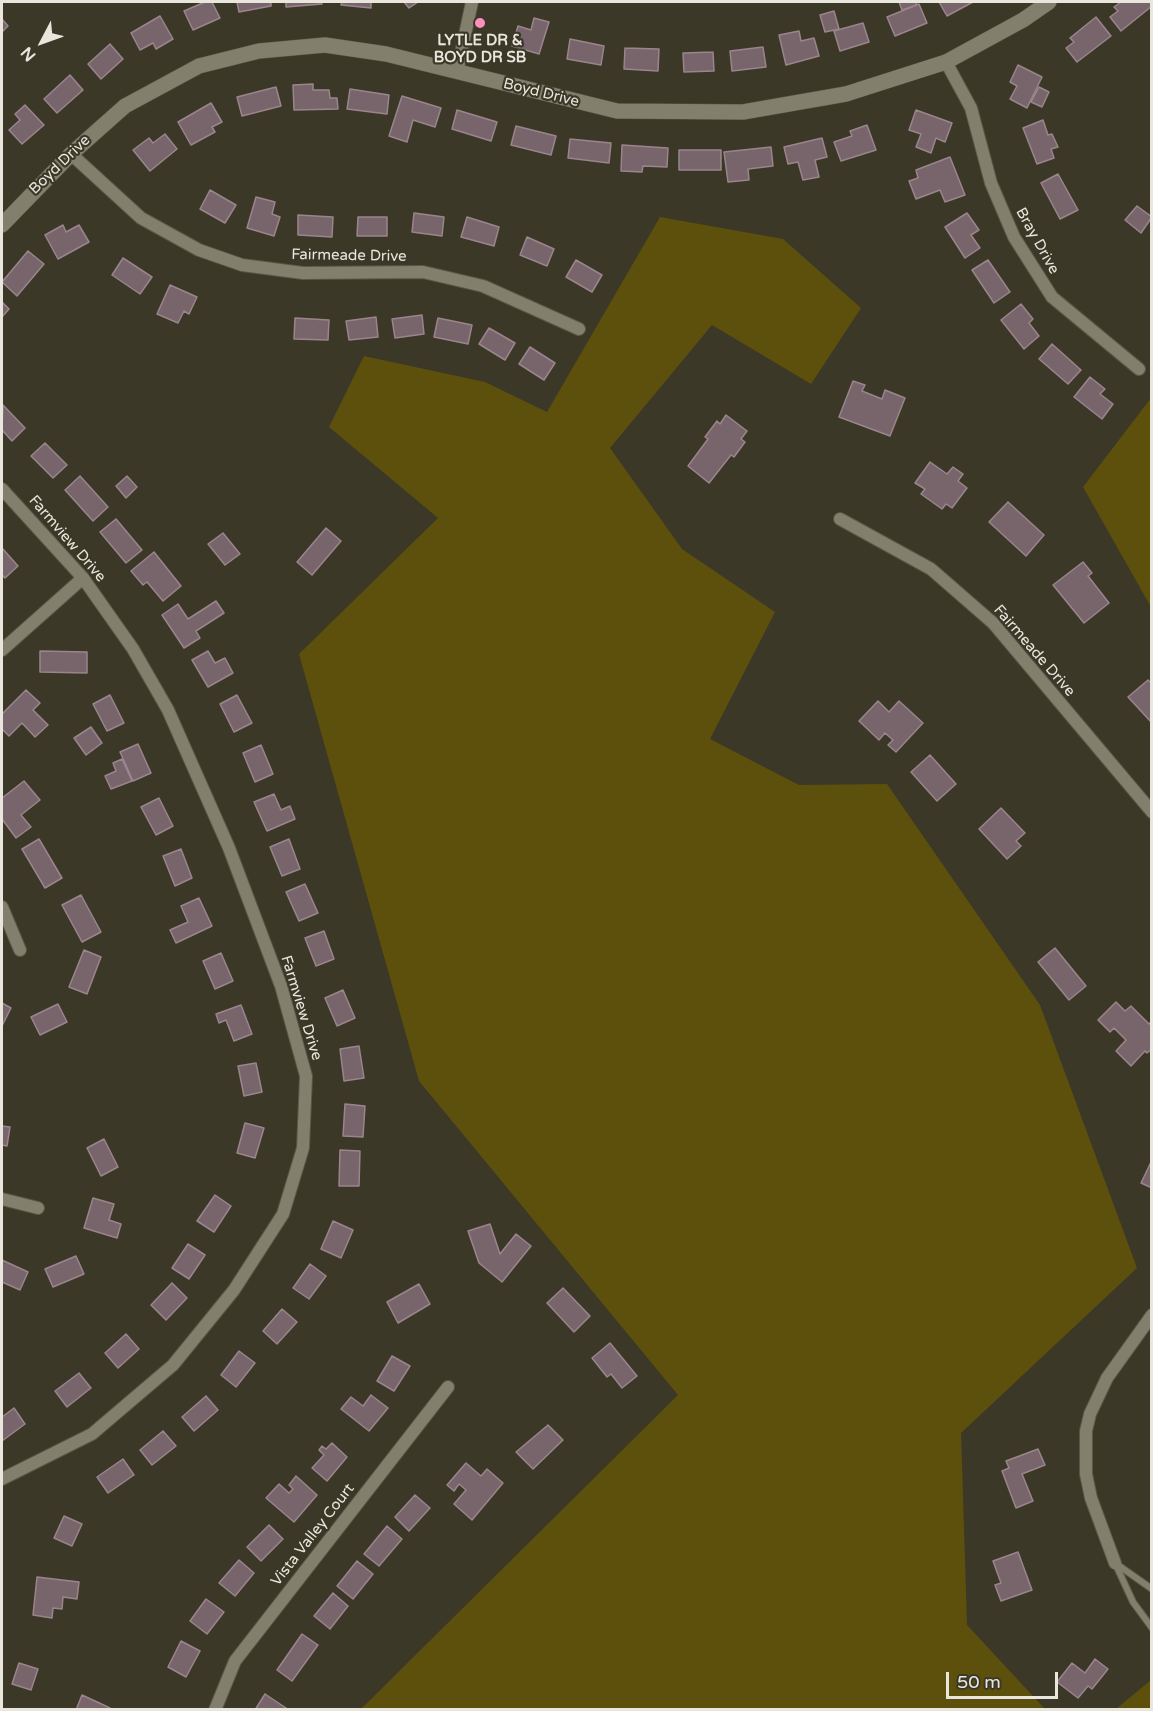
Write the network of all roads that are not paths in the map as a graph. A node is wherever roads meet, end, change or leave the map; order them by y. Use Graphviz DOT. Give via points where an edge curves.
graph roads {
  1 [pos="472,2"];
  2 [pos="1049,2"];
  3 [pos="946,62"];
  4 [pos="457,72"];
  5 [pos="70,154"];
  6 [pos="2,225"];
  7 [pos="579,329"];
  8 [pos="1139,369"];
  9 [pos="2,489"];
  10 [pos="840,519"];
  11 [pos="83,578"];
  12 [pos="2,650"];
  13 [pos="1152,812"];
  14 [pos="2,907"];
  15 [pos="20,950"];
  16 [pos="2,1199"];
  17 [pos="38,1209"];
  18 [pos="1152,1315"];
  19 [pos="448,1387"];
  20 [pos="2,1479"];
  21 [pos="1114,1563"];
  22 [pos="1152,1588"];
  23 [pos="1152,1628"];
  24 [pos="215,1710"];
  1 -- 4 [label="street"];
  2 -- 3 [label="street, Boyd Drive"];
  3 -- 4 [label="street, Boyd Drive" via="846,94 743,111 617,111"];
  3 -- 8 [label="street, Bray Drive" via="970,108 991,183 1014,237 1052,297"];
  4 -- 5 [label="street, Boyd Drive" via="386,54 325,45 259,51 198,66 164,83 125,106"];
  5 -- 6 [label="street, Boyd Drive"];
  5 -- 7 [label="street, Fairmeade Drive" via="141,218 199,250 242,265 303,273 423,272 483,286"];
  9 -- 11 [label="street, Farmview Drive"];
  10 -- 13 [label="street, Fairmeade Drive" via="931,569 993,623"];
  11 -- 12 [label="street"];
  11 -- 20 [label="street, Farmview Drive" via="133,649 168,710 229,848 280,986 306,1076 303,1148 283,1214 234,1290 173,1365 92,1434"];
  14 -- 15 [label="street"];
  16 -- 17 [label="street"];
  18 -- 21 [label="street" via="1107,1378 1086,1431 1086,1474 1091,1498"];
  19 -- 24 [label="street, Vista Valley Court" via="235,1661"];
  21 -- 22 [label="lane"];
  21 -- 23 [label="lane" via="1133,1602"];
}
